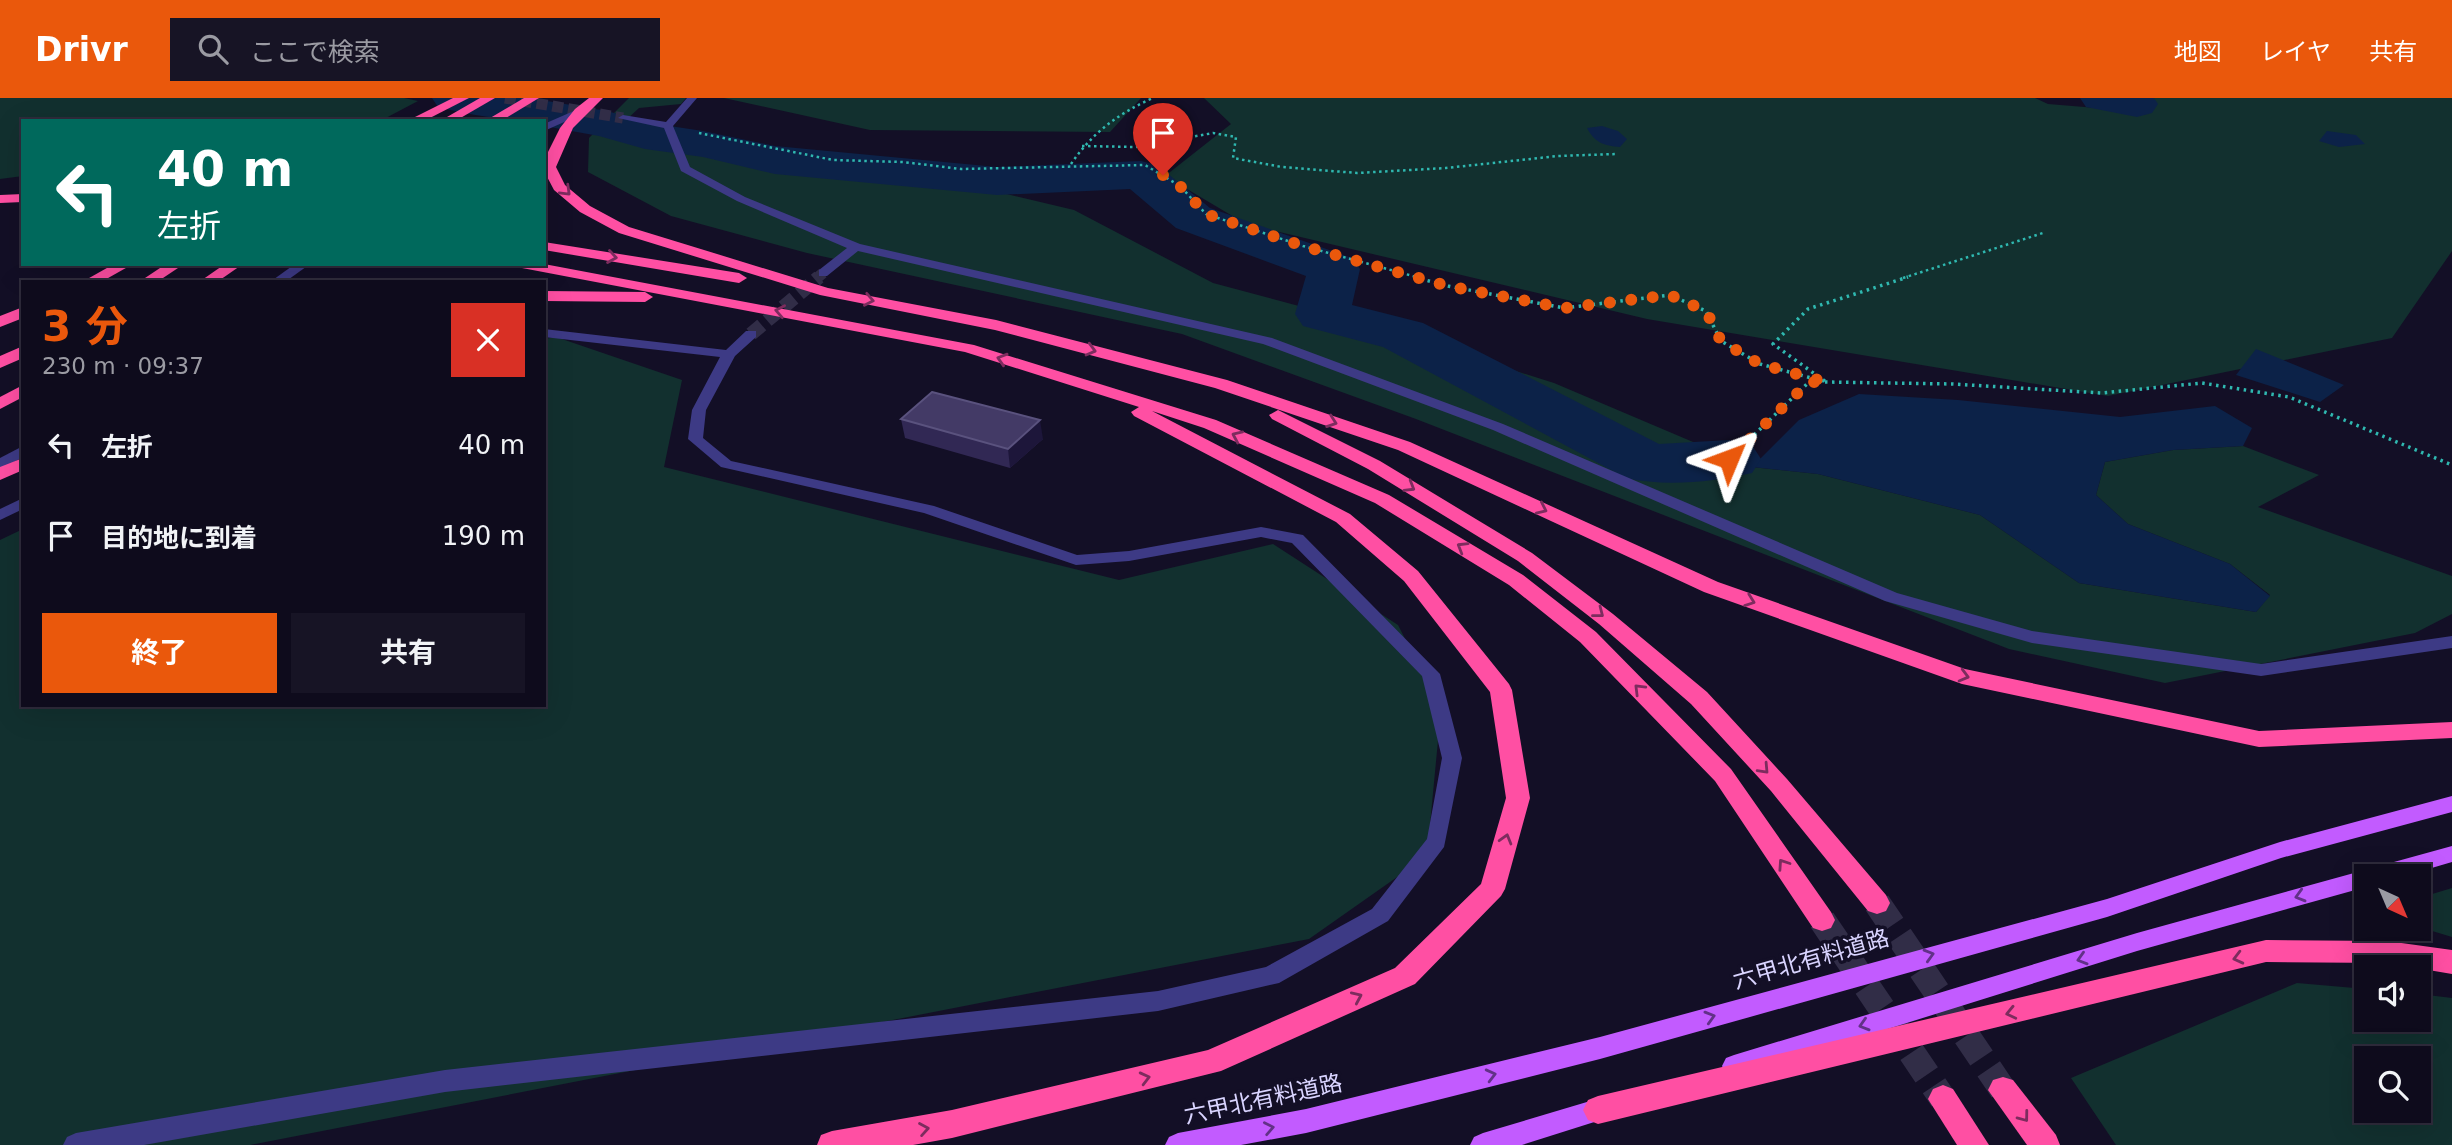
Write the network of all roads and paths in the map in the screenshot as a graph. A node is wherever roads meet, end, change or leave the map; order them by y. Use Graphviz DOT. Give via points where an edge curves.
graph roads {
  1 [pos="463,98"];
  2 [pos="489,98"];
  3 [pos="533,98"];
  4 [pos="597,98"];
  5 [pos="692,98"];
  6 [pos="1153,98"];
  7 [pos="576,113"];
  8 [pos="623,118"];
  9 [pos="417,119"];
  10 [pos="449,119"];
  11 [pos="495,119"];
  12 [pos="668,126"];
  13 [pos="546,127"];
  14 [pos="1083,146"];
  15 [pos="1616,154"];
  16 [pos="1071,165"];
  17 [pos="21,198"];
  18 [pos="0,199"];
  19 [pos="0,212"];
  20 [pos="21,212"];
  21 [pos="2043,233"];
  22 [pos="546,246"];
  23 [pos="856,247"];
  24 [pos="123,266"];
  25 [pos="174,266"];
  26 [pos="233,266"];
  27 [pos="300,266"];
  28 [pos="533,266"];
  29 [pos="823,273"];
  30 [pos="93,280"];
  31 [pos="149,280"];
  32 [pos="209,280"];
  33 [pos="279,280"];
  34 [pos="825,292"];
  35 [pos="546,296"];
  36 [pos="724,300"];
  37 [pos="21,313"];
  38 [pos="0,322"];
  39 [pos="546,333"];
  40 [pos="751,334"];
  41 [pos="21,352"];
  42 [pos="729,354"];
  43 [pos="0,363"];
  44 [pos="1826,382"];
  45 [pos="1221,384"];
  46 [pos="1091,387"];
  47 [pos="21,391"];
  48 [pos="0,404"];
  49 [pos="21,451"];
  50 [pos="1729,459"];
  51 [pos="21,464"];
  52 [pos="0,465"];
  53 [pos="2452,465"];
  54 [pos="0,474"];
  55 [pos="21,504"];
  56 [pos="0,515"];
  57 [pos="2452,642"];
  58 [pos="2452,730"];
  59 [pos="2452,804"];
  60 [pos="2452,854"];
  61 [pos="2415,864"];
  62 [pos="2354,881"];
  63 [pos="1877,903"];
  64 [pos="1822,920"];
  65 [pos="2452,962"];
  66 [pos="2003,1090"];
  67 [pos="1943,1099"];
  68 [pos="1598,1110"];
  69 [pos="76,1145"];
  70 [pos="832,1145"];
  71 [pos="1178,1145"];
  72 [pos="1483,1145"];
  73 [pos="1974,1145"];
  74 [pos="2045,1145"];
  1 -- 9 [label="highway"];
  2 -- 10 [label="highway"];
  3 -- 11 [label="highway"];
  4 -- 7 [label="highway"];
  5 -- 12 [label="street"];
  6 -- 14 [label="path" via="1124,110"];
  7 -- 13 [label="street"];
  7 -- 34 [label="highway, one-way" via="559,137 549,167 559,187 585,209 624,230"];
  8 -- 12 [label="street"];
  12 -- 16 [label="path" via="833,160 961,169"];
  12 -- 23 [label="street" via="685,169 741,200"];
  14 -- 15 [label="path" via="1136,147 1213,133 1236,137 1233,158 1357,173"];
  14 -- 16 [label="path"];
  16 -- 44 [label="path" via="1145,165 1180,186 1206,214 1448,286 1564,308 1670,295 1706,311 1721,341 1760,364"];
  17 -- 18 [label="highway"];
  19 -- 20 [label="highway"];
  21 -- 44 [label="path" via="1808,309 1773,344"];
  22 -- 34 [label="highway, one-way"];
  23 -- 29 [label="street"];
  23 -- 57 [label="street" via="1267,341 1499,427 1891,597 2032,637 2261,670"];
  24 -- 30 [label="highway"];
  25 -- 31 [label="highway"];
  26 -- 32 [label="highway"];
  27 -- 33 [label="street"];
  28 -- 36 [label="highway"];
  34 -- 45 [label="highway, one-way" via="996,325"];
  35 -- 36 [label="highway"];
  46 -- 36 [label="highway, one-way" via="968,348"];
  37 -- 38 [label="highway"];
  39 -- 42 [label="street"];
  40 -- 42 [label="street"];
  41 -- 43 [label="highway"];
  42 -- 69 [label="street" via="699,410 695,439 726,464 928,509 1076,561 1261,531 1297,539 1431,674 1452,758 1437,841 1380,915 1271,976 1158,1001 445,1082"];
  44 -- 50 [label="path" via="1809,382"];
  44 -- 53 [label="path" via="2102,393 2202,383 2289,397"];
  45 -- 58 [label="highway, one-way" via="1404,446 1711,587 1962,676 2259,740"];
  45 -- 63 [label="highway, one-way" via="1374,465 1525,557 1606,619 1699,698"];
  64 -- 46 [label="highway, one-way" via="1723,775 1588,637 1516,580 1382,499 1210,424"];
  70 -- 46 [label="highway, one-way" via="952,1124 1211,1062 1405,976 1492,889 1518,798 1501,690 1411,576 1343,517"];
  47 -- 48 [label="highway"];
  49 -- 52 [label="street"];
  51 -- 54 [label="highway"];
  55 -- 56 [label="street"];
  71 -- 59 [label="main road, 六甲北有料道路, one-way" via="1306,1121 1600,1048 2107,908 2280,850"];
  60 -- 61 [label="main road"];
  62 -- 68 [label="main road, one-way" via="1856,1027"];
  65 -- 68 [label="highway, one-way" via="2387,953 2266,951"];
  66 -- 74 [label="highway, one-way"];
  67 -- 73 [label="highway"];
  68 -- 72 [label="main road"];
}
